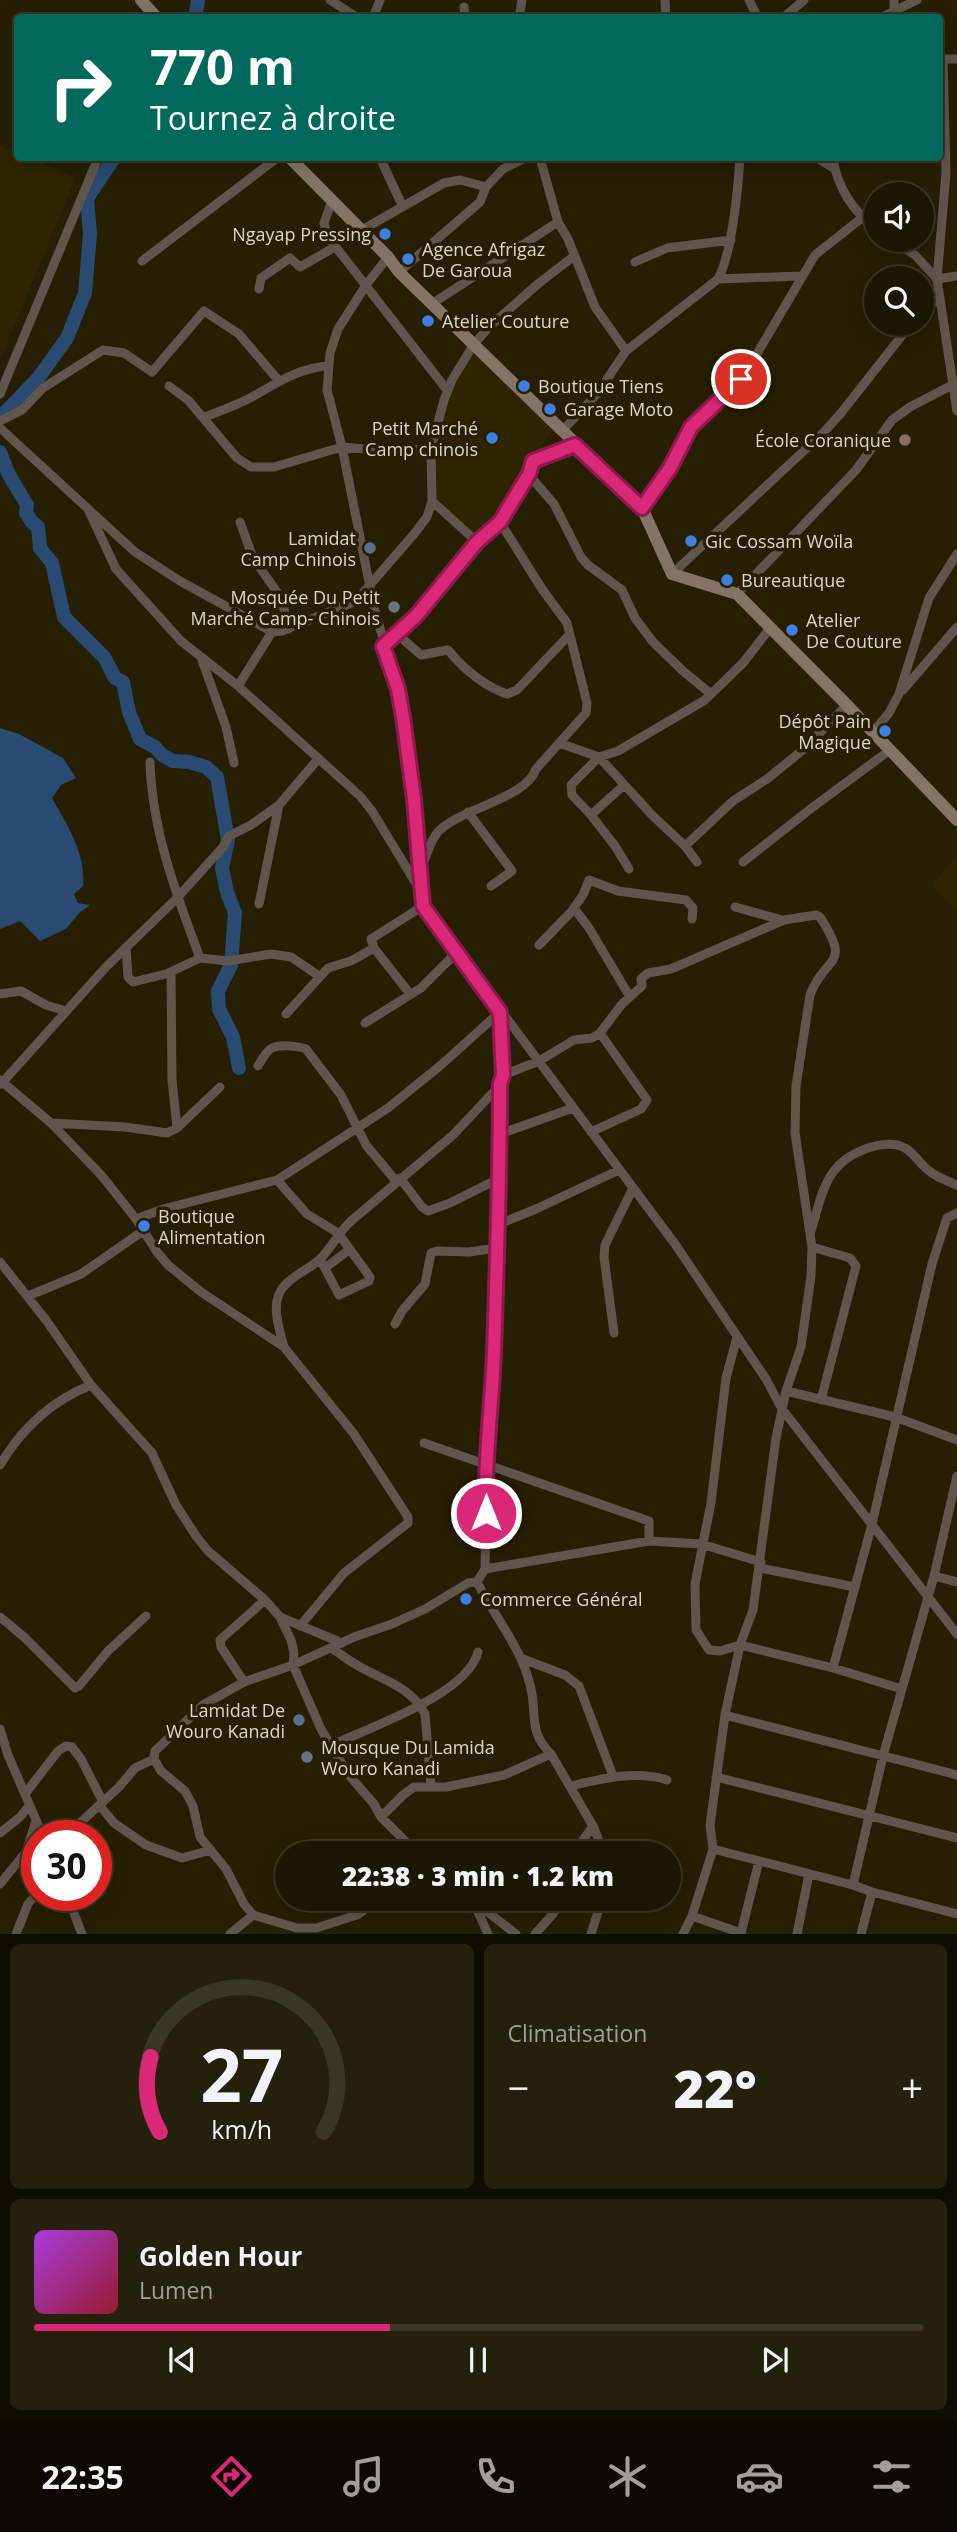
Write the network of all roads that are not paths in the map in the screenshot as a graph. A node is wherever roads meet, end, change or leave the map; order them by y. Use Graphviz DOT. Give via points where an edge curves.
graph roads {
  1 [pos="331,0"];
  2 [pos="804,0"];
  3 [pos="917,0"];
  4 [pos="464,7"];
  5 [pos="894,9"];
  6 [pos="352,14"];
  7 [pos="465,14"];
  8 [pos="791,14"];
  9 [pos="943,88"];
  10 [pos="97,161"];
  11 [pos="272,161"];
  12 [pos="293,161"];
  13 [pos="381,161"];
  14 [pos="519,161"];
  15 [pos="541,161"];
  16 [pos="740,161"];
  17 [pos="822,161"];
  18 [pos="834,161"];
  19 [pos="835,169"];
  20 [pos="486,187"];
  21 [pos="332,201"];
  22 [pos="403,207"];
  23 [pos="863,218"];
  24 [pos="558,222"];
  25 [pos="362,230"];
  26 [pos="731,240"];
  27 [pos="335,247"];
  28 [pos="910,252"];
  29 [pos="937,254"];
  30 [pos="915,255"];
  31 [pos="388,257"];
  32 [pos="573,257"];
  33 [pos="142,261"];
  34 [pos="635,262"];
  35 [pos="399,272"];
  36 [pos="956,275"];
  37 [pos="801,276"];
  38 [pos="718,279"];
  39 [pos="937,279"];
  40 [pos="366,285"];
  41 [pos="259,289"];
  42 [pos="938,297"];
  43 [pos="934,301"];
  44 [pos="433,303"];
  45 [pos="902,336"];
  46 [pos="474,344"];
  47 [pos="626,351"];
  48 [pos="328,366"];
  49 [pos="279,381"];
  50 [pos="169,386"];
  51 [pos="952,386"];
  52 [pos="447,390"];
  53 [pos="0,394"];
  54 [pos="957,411"];
  55 [pos="203,418"];
  56 [pos="0,421"];
  57 [pos="0,428"];
  58 [pos="562,431"];
  59 [pos="575,445"];
  60 [pos="342,447"];
  61 [pos="431,449"];
  62 [pos="529,474"];
  63 [pos="432,501"];
  64 [pos="86,506"];
  65 [pos="642,508"];
  66 [pos="240,522"];
  67 [pos="500,522"];
  68 [pos="477,542"];
  69 [pos="957,554"];
  70 [pos="672,575"];
  71 [pos="369,585"];
  72 [pos="737,594"];
  73 [pos="957,627"];
  74 [pos="770,628"];
  75 [pos="288,629"];
  76 [pos="272,632"];
  77 [pos="569,634"];
  78 [pos="398,635"];
  79 [pos="383,646"];
  80 [pos="202,660"];
  81 [pos="238,686"];
  82 [pos="711,694"];
  83 [pos="900,694"];
  84 [pos="847,705"];
  85 [pos="873,732"];
  86 [pos="559,743"];
  87 [pos="890,750"];
  88 [pos="599,757"];
  89 [pos="318,759"];
  90 [pos="150,762"];
  91 [pos="234,763"];
  92 [pos="624,785"];
  93 [pos="279,805"];
  94 [pos="468,813"];
  95 [pos="591,815"];
  96 [pos="957,820"];
  97 [pos="685,846"];
  98 [pos="697,862"];
  99 [pos="743,862"];
  100 [pos="629,869"];
  101 [pos="421,871"];
  102 [pos="491,886"];
  103 [pos="421,891"];
  104 [pos="177,898"];
  105 [pos="259,904"];
  106 [pos="423,906"];
  107 [pos="735,906"];
  108 [pos="574,908"];
  109 [pos="692,919"];
  110 [pos="784,920"];
  111 [pos="539,945"];
  112 [pos="126,947"];
  113 [pos="374,948"];
  114 [pos="457,951"];
  115 [pos="200,958"];
  116 [pos="170,972"];
  117 [pos="319,976"];
  118 [pos="0,994"];
  119 [pos="410,994"];
  120 [pos="630,997"];
  121 [pos="66,1011"];
  122 [pos="500,1012"];
  123 [pos="286,1014"];
  124 [pos="365,1023"];
  125 [pos="600,1033"];
  126 [pos="539,1061"];
  127 [pos="258,1066"];
  128 [pos="502,1080"];
  129 [pos="1,1082"];
  130 [pos="220,1087"];
  131 [pos="573,1108"];
  132 [pos="51,1123"];
  133 [pos="177,1128"];
  134 [pos="356,1129"];
  135 [pos="591,1132"];
  136 [pos="500,1134"];
  137 [pos="619,1170"];
  138 [pos="500,1178"];
  139 [pos="277,1180"];
  140 [pos="398,1180"];
  141 [pos="957,1185"];
  142 [pos="633,1188"];
  143 [pos="957,1213"];
  144 [pos="136,1219"];
  145 [pos="499,1224"];
  146 [pos="143,1231"];
  147 [pos="338,1233"];
  148 [pos="810,1236"];
  149 [pos="812,1247"];
  150 [pos="496,1248"];
  151 [pos="350,1249"];
  152 [pos="320,1259"];
  153 [pos="0,1262"];
  154 [pos="326,1268"];
  155 [pos="28,1296"];
  156 [pos="395,1324"];
  157 [pos="614,1333"];
  158 [pos="737,1337"];
  159 [pos="284,1347"];
  160 [pos="91,1385"];
  161 [pos="786,1391"];
  162 [pos="821,1400"];
  163 [pos="782,1409"];
  164 [pos="895,1417"];
  165 [pos="957,1440"];
  166 [pos="424,1443"];
  167 [pos="0,1465"];
  168 [pos="486,1466"];
  169 [pos="957,1476"];
  170 [pos="872,1524"];
  171 [pos="649,1541"];
  172 [pos="701,1544"];
  173 [pos="760,1565"];
  174 [pos="485,1569"];
  175 [pos="934,1576"];
  176 [pos="477,1582"];
  177 [pos="957,1583"];
  178 [pos="855,1587"];
  179 [pos="928,1597"];
  180 [pos="265,1600"];
  181 [pos="146,1616"];
  182 [pos="0,1617"];
  183 [pos="280,1617"];
  184 [pos="300,1626"];
  185 [pos="957,1634"];
  186 [pos="342,1643"];
  187 [pos="740,1645"];
  188 [pos="331,1648"];
  189 [pos="478,1652"];
  190 [pos="523,1659"];
  191 [pos="293,1665"];
  192 [pos="833,1668"];
  193 [pos="244,1682"];
  194 [pos="902,1689"];
  195 [pos="420,1705"];
  196 [pos="725,1715"];
  197 [pos="0,1728"];
  198 [pos="330,1746"];
  199 [pos="551,1754"];
  200 [pos="883,1756"];
  201 [pos="154,1759"];
  202 [pos="957,1775"];
  203 [pos="613,1776"];
  204 [pos="716,1777"];
  205 [pos="667,1780"];
  206 [pos="431,1786"];
  207 [pos="570,1786"];
  208 [pos="25,1794"];
  209 [pos="101,1804"];
  210 [pos="29,1806"];
  211 [pos="381,1817"];
  212 [pos="870,1817"];
  213 [pos="36,1819"];
  214 [pos="83,1820"];
  215 [pos="593,1826"];
  216 [pos="0,1833"];
  217 [pos="957,1838"];
  218 [pos="404,1841"];
  219 [pos="583,1841"];
  220 [pos="599,1841"];
  221 [pos="713,1849"];
  222 [pos="211,1850"];
  223 [pos="759,1861"];
  224 [pos="808,1874"];
  225 [pos="0,1884"];
  226 [pos="853,1885"];
  227 [pos="872,1892"];
  228 [pos="25,1911"];
  229 [pos="73,1911"];
  230 [pos="362,1911"];
  231 [pos="477,1911"];
  232 [pos="487,1911"];
  233 [pos="554,1911"];
  234 [pos="598,1911"];
  235 [pos="957,1914"];
  236 [pos="253,1915"];
  237 [pos="692,1916"];
  238 [pos="741,1933"];
  239 [pos="16,1934"];
  240 [pos="82,1934"];
  241 [pos="230,1934"];
  242 [pos="488,1934"];
  243 [pos="516,1934"];
  244 [pos="535,1934"];
  245 [pos="590,1934"];
  246 [pos="683,1934"];
  247 [pos="797,1934"];
  248 [pos="861,1934"];
  1 -- 6 [label="street"];
  2 -- 8 [label="street"];
  3 -- 5 [label="street"];
  4 -- 7 [label="street"];
  9 -- 29 [label="street" via="946,173"];
  10 -- 53 [label="street"];
  11 -- 33 [label="street"];
  12 -- 21 [label="main road"];
  13 -- 22 [label="street"];
  14 -- 20 [label="street" via="502,169"];
  15 -- 24 [label="street"];
  16 -- 26 [label="street"];
  17 -- 19 [label="street"];
  18 -- 19 [label="street"];
  19 -- 23 [label="street" via="847,198"];
  20 -- 22 [label="street" via="452,181"];
  20 -- 35 [label="street" via="480,202"];
  21 -- 25 [label="main road"];
  21 -- 27 [label="street" via="324,223"];
  22 -- 25 [label="street"];
  23 -- 37 [label="street" via="815,254"];
  24 -- 32 [label="street"];
  24 -- 44 [label="street"];
  25 -- 31 [label="main road"];
  26 -- 34 [label="street" via="667,248"];
  26 -- 38 [label="street"];
  27 -- 40 [label="street"];
  27 -- 41 [label="street" via="300,267 290,257 261,278"];
  28 -- 30 [label="street"];
  29 -- 30 [label="street"];
  29 -- 39 [label="street"];
  30 -- 39 [label="street"];
  31 -- 35 [label="main road"];
  31 -- 40 [label="street"];
  32 -- 46 [label="street" via="514,304"];
  32 -- 47 [label="street" via="599,315"];
  35 -- 44 [label="main road"];
  36 -- 39 [label="street"];
  37 -- 38 [label="street"];
  37 -- 65 [label="street" via="748,369 691,427"];
  38 -- 47 [label="street"];
  39 -- 42 [label="street"];
  40 -- 48 [label="street" via="338,329"];
  40 -- 52 [label="street"];
  42 -- 43 [label="street"];
  42 -- 51 [label="street"];
  44 -- 46 [label="main road"];
  45 -- 70 [label="street" via="824,432"];
  46 -- 52 [label="street"];
  46 -- 58 [label="main road"];
  47 -- 58 [label="street" via="597,394"];
  48 -- 49 [label="street" via="305,369"];
  48 -- 60 [label="street" via="329,402"];
  49 -- 55 [label="street"];
  49 -- 56 [label="street" via="239,334 204,311 152,372 124,353 103,350"];
  50 -- 55 [label="street"];
  51 -- 54 [label="street"];
  51 -- 72 [label="street" via="891,421 856,470"];
  52 -- 61 [label="street"];
  55 -- 60 [label="street" via="237,458 258,469"];
  57 -- 64 [label="street"];
  58 -- 59 [label="main road"];
  59 -- 62 [label="street" via="533,461"];
  59 -- 65 [label="main road"];
  60 -- 61 [label="street"];
  60 -- 71 [label="street"];
  61 -- 63 [label="street"];
  62 -- 67 [label="street"];
  62 -- 82 [label="street" via="554,504 588,565 622,590 653,642"];
  63 -- 68 [label="street"];
  63 -- 71 [label="street" via="421,526"];
  64 -- 76 [label="street" via="142,556"];
  64 -- 80 [label="street" via="116,569"];
  65 -- 70 [label="main road"];
  66 -- 75 [label="street" via="253,558 282,599"];
  67 -- 68 [label="street"];
  67 -- 77 [label="street" via="562,613"];
  68 -- 78 [label="street"];
  69 -- 83 [label="street" via="929,598"];
  70 -- 72 [label="main road"];
  71 -- 75 [label="street" via="351,604"];
  71 -- 79 [label="street"];
  72 -- 74 [label="main road"];
  73 -- 83 [label="street"];
  74 -- 82 [label="street"];
  74 -- 84 [label="main road"];
  75 -- 76 [label="street"];
  76 -- 81 [label="street"];
  77 -- 78 [label="street" via="517,690 507,694 486,683 448,650 421,655"];
  77 -- 86 [label="street" via="587,708"];
  78 -- 79 [label="street"];
  79 -- 101 [label="street" via="403,717"];
  80 -- 81 [label="street"];
  80 -- 91 [label="street"];
  81 -- 89 [label="street"];
  82 -- 88 [label="street" via="649,734"];
  83 -- 85 [label="street"];
  84 -- 85 [label="main road"];
  84 -- 97 [label="street" via="804,749 733,801"];
  85 -- 87 [label="main road"];
  86 -- 88 [label="street"];
  86 -- 94 [label="street" via="527,784"];
  87 -- 96 [label="main road"];
  87 -- 99 [label="street"];
  88 -- 92 [label="street"];
  88 -- 95 [label="street" via="570,785"];
  89 -- 93 [label="street"];
  89 -- 103 [label="street" via="366,803"];
  90 -- 104 [label="street" via="155,818"];
  92 -- 95 [label="street"];
  92 -- 97 [label="street"];
  93 -- 104 [label="street" via="229,835"];
  93 -- 105 [label="street"];
  94 -- 101 [label="street" via="435,835"];
  94 -- 102 [label="street" via="512,871"];
  95 -- 100 [label="street"];
  97 -- 98 [label="street"];
  101 -- 103 [label="street"];
  103 -- 106 [label="street"];
  104 -- 112 [label="street"];
  104 -- 115 [label="street"];
  106 -- 113 [label="street" via="373,936"];
  106 -- 114 [label="street"];
  107 -- 110 [label="street"];
  108 -- 109 [label="street" via="589,880 618,891 686,900 693,908"];
  108 -- 111 [label="street"];
  108 -- 120 [label="street"];
  110 -- 120 [label="street" via="671,969 648,973"];
  110 -- 148 [label="street" via="820,916 836,952 810,995 796,1086 795,1133"];
  112 -- 116 [label="street" via="130,980"];
  112 -- 121 [label="street"];
  113 -- 117 [label="street"];
  113 -- 119 [label="street"];
  114 -- 119 [label="street"];
  114 -- 122 [label="street"];
  115 -- 116 [label="street"];
  115 -- 117 [label="street" via="228,961 277,954 291,957"];
  116 -- 133 [label="street"];
  117 -- 123 [label="street"];
  118 -- 121 [label="street" via="21,991"];
  119 -- 124 [label="street"];
  120 -- 125 [label="street"];
  121 -- 129 [label="street"];
  122 -- 126 [label="street"];
  122 -- 128 [label="street"];
  122 -- 134 [label="street" via="412,1091"];
  125 -- 126 [label="street" via="587,1040 573,1040"];
  125 -- 135 [label="street" via="647,1100 641,1109"];
  126 -- 128 [label="street"];
  126 -- 131 [label="street"];
  127 -- 134 [label="street" via="274,1047 306,1049 336,1088"];
  128 -- 136 [label="street"];
  128 -- 140 [label="street" via="453,1135"];
  129 -- 132 [label="street"];
  130 -- 133 [label="street"];
  131 -- 135 [label="street"];
  131 -- 136 [label="street"];
  132 -- 133 [label="street" via="167,1133"];
  132 -- 144 [label="street"];
  134 -- 139 [label="street"];
  134 -- 140 [label="street"];
  135 -- 137 [label="street"];
  136 -- 138 [label="street"];
  137 -- 142 [label="street"];
  137 -- 145 [label="street"];
  138 -- 140 [label="street" via="428,1211"];
  138 -- 145 [label="street"];
  139 -- 144 [label="street"];
  139 -- 147 [label="street" via="307,1214"];
  140 -- 147 [label="street"];
  141 -- 148 [label="street" via="930,1172 900,1145 867,1148 834,1168"];
  142 -- 157 [label="street" via="605,1245"];
  142 -- 158 [label="street"];
  143 -- 164 [label="street" via="947,1218 942,1232"];
  144 -- 146 [label="street"];
  145 -- 150 [label="street"];
  146 -- 155 [label="street" via="75,1277"];
  146 -- 159 [label="street" via="182,1277"];
  147 -- 151 [label="street"];
  147 -- 152 [label="street"];
  148 -- 149 [label="street"];
  149 -- 161 [label="street" via="801,1347"];
  149 -- 162 [label="street" via="850,1258 856,1265"];
  150 -- 156 [label="street" via="431,1253 425,1284"];
  150 -- 168 [label="street"];
  151 -- 154 [label="street"];
  151 -- 154 [label="street" via="369,1281 340,1295"];
  152 -- 154 [label="street"];
  152 -- 159 [label="street" via="281,1290 276,1320"];
  153 -- 155 [label="street"];
  155 -- 160 [label="street"];
  158 -- 163 [label="street"];
  158 -- 172 [label="street" via="726,1378"];
  159 -- 184 [label="street" via="354,1434 408,1517 408,1523 344,1573"];
  160 -- 167 [label="street" via="38,1417"];
  160 -- 180 [label="street" via="152,1453 176,1505 202,1544"];
  161 -- 162 [label="street"];
  161 -- 163 [label="street"];
  162 -- 164 [label="street"];
  163 -- 170 [label="street"];
  163 -- 173 [label="street"];
  164 -- 165 [label="street"];
  164 -- 170 [label="street"];
  166 -- 168 [label="street"];
  168 -- 171 [label="street" via="649,1521"];
  168 -- 174 [label="street"];
  169 -- 175 [label="street"];
  170 -- 178 [label="street"];
  170 -- 179 [label="street"];
  171 -- 172 [label="street"];
  171 -- 174 [label="street"];
  172 -- 173 [label="street"];
  172 -- 187 [label="street" via="695,1584 697,1634 709,1650"];
  173 -- 178 [label="street"];
  173 -- 187 [label="street" via="753,1610"];
  174 -- 176 [label="street"];
  175 -- 177 [label="street"];
  175 -- 179 [label="street"];
  176 -- 186 [label="street"];
  176 -- 190 [label="street"];
  178 -- 192 [label="street"];
  179 -- 185 [label="street"];
  179 -- 194 [label="street"];
  180 -- 183 [label="street"];
  180 -- 193 [label="street" via="220,1640"];
  181 -- 182 [label="street" via="77,1688"];
  183 -- 184 [label="street"];
  183 -- 191 [label="street" via="291,1640"];
  184 -- 186 [label="street"];
  186 -- 188 [label="street"];
  187 -- 192 [label="street"];
  187 -- 196 [label="street"];
  188 -- 191 [label="street"];
  188 -- 195 [label="street" via="405,1689"];
  189 -- 195 [label="street" via="465,1676"];
  190 -- 199 [label="street" via="532,1692 534,1729"];
  190 -- 203 [label="street" via="579,1686"];
  191 -- 193 [label="street"];
  191 -- 198 [label="street"];
  192 -- 194 [label="street"];
  193 -- 201 [label="street" via="203,1705 155,1751"];
  194 -- 200 [label="street"];
  195 -- 198 [label="street"];
  195 -- 206 [label="street" via="425,1714"];
  196 -- 200 [label="street"];
  196 -- 204 [label="street"];
  197 -- 208 [label="street"];
  198 -- 211 [label="street"];
  199 -- 206 [label="street" via="505,1775"];
  199 -- 207 [label="street"];
  200 -- 202 [label="street"];
  200 -- 212 [label="street"];
  201 -- 209 [label="street" via="135,1768"];
  201 -- 222 [label="street" via="185,1791 200,1837"];
  203 -- 205 [label="street"];
  203 -- 207 [label="street"];
  204 -- 212 [label="street"];
  204 -- 221 [label="street" via="710,1825"];
  206 -- 211 [label="street" via="414,1787"];
  207 -- 215 [label="street"];
  208 -- 209 [label="street" via="66,1746 77,1753"];
  208 -- 210 [label="street"];
  209 -- 214 [label="street"];
  209 -- 222 [label="street" via="120,1828 146,1845 182,1858"];
  210 -- 213 [label="street"];
  210 -- 216 [label="street"];
  211 -- 218 [label="street"];
  212 -- 217 [label="street"];
  212 -- 226 [label="street"];
  213 -- 225 [label="street" via="26,1852"];
  215 -- 219 [label="street"];
  215 -- 220 [label="street"];
  221 -- 223 [label="street"];
  221 -- 237 [label="street"];
  222 -- 236 [label="street"];
  223 -- 224 [label="street"];
  223 -- 238 [label="street"];
  224 -- 226 [label="street"];
  224 -- 247 [label="street"];
  226 -- 227 [label="street"];
  227 -- 235 [label="street"];
  227 -- 248 [label="street"];
  228 -- 239 [label="street"];
  229 -- 240 [label="street"];
  230 -- 236 [label="street" via="316,1928 297,1928"];
  231 -- 242 [label="street"];
  232 -- 243 [label="street"];
  233 -- 244 [label="street"];
  234 -- 245 [label="street"];
  236 -- 241 [label="street"];
  237 -- 238 [label="street"];
  237 -- 246 [label="street"];
}
